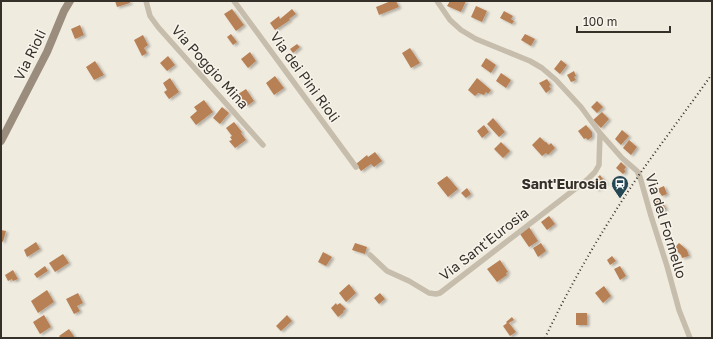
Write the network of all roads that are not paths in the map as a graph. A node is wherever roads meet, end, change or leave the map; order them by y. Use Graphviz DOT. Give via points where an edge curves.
graph roads {
  1 [pos="70,1"];
  2 [pos="146,1"];
  3 [pos="234,1"];
  4 [pos="437,1"];
  5 [pos="600,133"];
  6 [pos="1,141"];
  7 [pos="263,145"];
  8 [pos="356,167"];
  9 [pos="370,255"];
  10 [pos="690,338"];
  1 -- 6 [label="main road, Via Rioli" via="45,57"];
  2 -- 7 [label="street, Via Poggio Mina" via="150,16 158,27"];
  3 -- 8 [label="street, Via dei Pini Rioli"];
  4 -- 5 [label="street" via="450,20 466,33 530,61 548,72 574,99"];
  5 -- 9 [label="street, Via Sant'Eurosia" via="599,164 592,175 440,293 431,294 387,271"];
  5 -- 10 [label="street, Via del Formello" via="640,175 680,313"];
}
